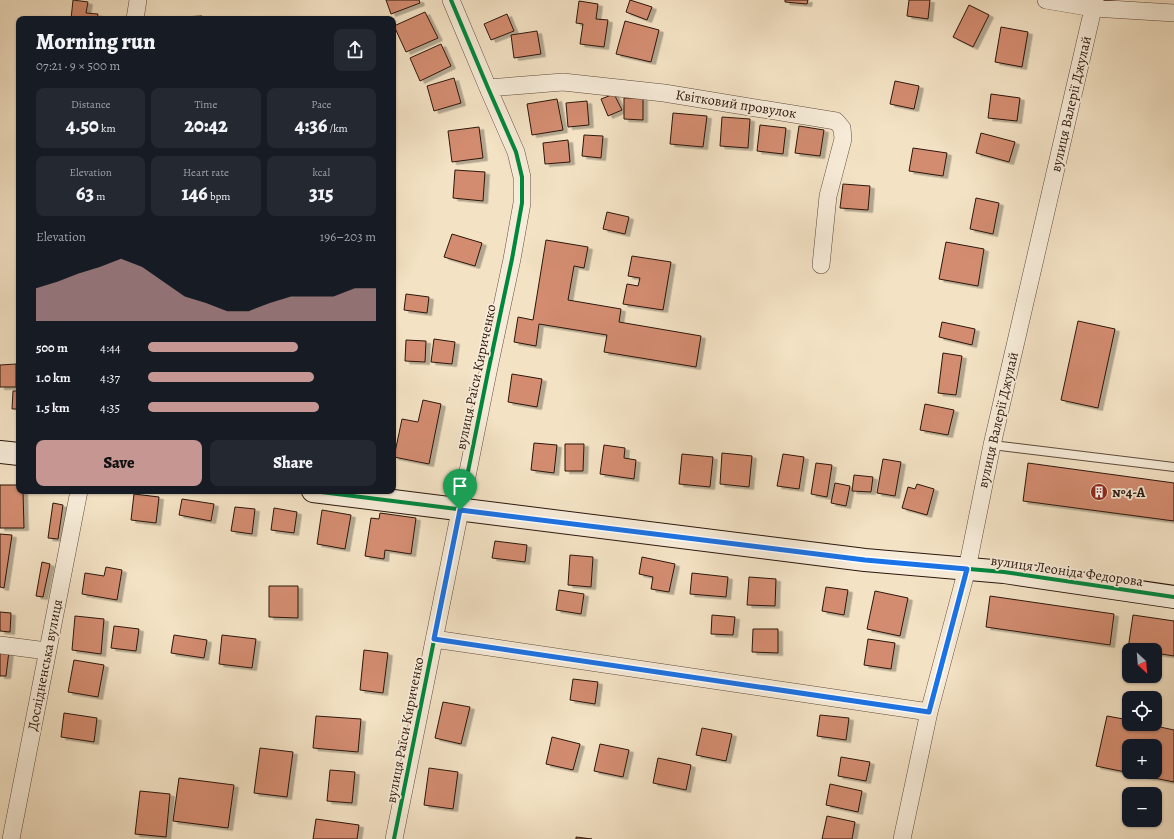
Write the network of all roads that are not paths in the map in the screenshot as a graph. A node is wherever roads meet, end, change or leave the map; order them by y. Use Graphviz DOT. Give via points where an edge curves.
graph roads {
  1 [pos="138,0"];
  2 [pos="451,0"];
  3 [pos="1046,0"];
  4 [pos="1094,4"];
  5 [pos="1174,13"];
  6 [pos="135,16"];
  7 [pos="488,88"];
  8 [pos="821,265"];
  9 [pos="992,445"];
  10 [pos="0,452"];
  11 [pos="16,454"];
  12 [pos="1174,467"];
  13 [pos="78,494"];
  14 [pos="336,494"];
  15 [pos="460,510"];
  16 [pos="967,569"];
  17 [pos="1174,597"];
  18 [pos="434,639"];
  19 [pos="0,645"];
  20 [pos="47,651"];
  21 [pos="929,712"];
  22 [pos="11,839"];
  23 [pos="394,839"];
  24 [pos="902,839"];
  1 -- 6 [label="street"];
  2 -- 7 [label="street, вулиця Раїси Кириченко"];
  3 -- 4 [label="street"];
  4 -- 5 [label="street"];
  4 -- 9 [label="street, вулиця Валерії Джулай"];
  7 -- 8 [label="street, Квітковий провулок" via="563,82 664,93 836,121 842,128 843,140 828,196"];
  7 -- 15 [label="street, вулиця Раїси Кириченко" via="516,152 522,177 522,203"];
  9 -- 12 [label="lane"];
  9 -- 16 [label="street, вулиця Валерії Джулай"];
  10 -- 11 [label="street"];
  13 -- 20 [label="street, Дослідненська вулиця"];
  14 -- 15 [label="street, вулиця Леоніда Федорова"];
  15 -- 16 [label="street, вулиця Леоніда Федорова" via="857,559"];
  15 -- 18 [label="street, вулиця Раїси Кириченко"];
  16 -- 17 [label="street, вулиця Леоніда Федорова"];
  16 -- 21 [label="street, вулиця Валерії Джулай"];
  18 -- 21 [label="street"];
  18 -- 23 [label="street, вулиця Раїси Кириченко"];
  19 -- 20 [label="street"];
  20 -- 22 [label="street, Дослідненська вулиця"];
  21 -- 24 [label="street, вулиця Валерії Джулай"];
}
